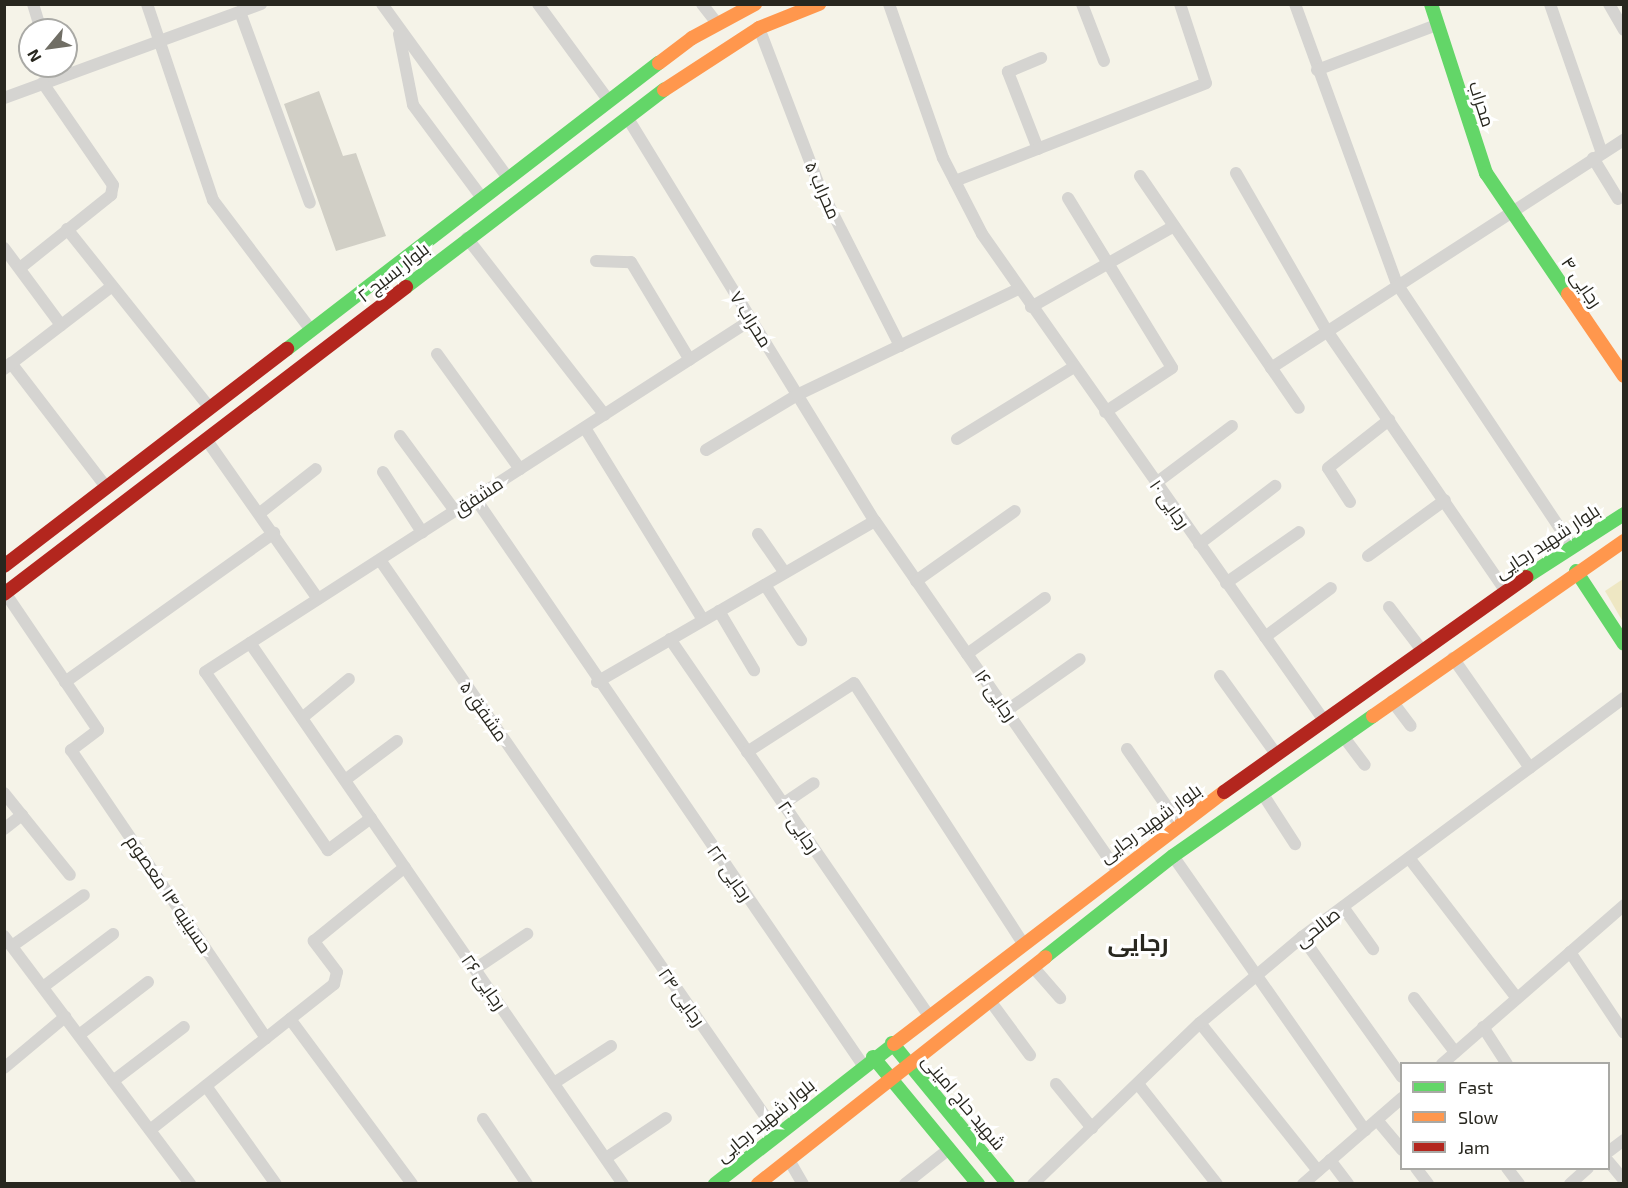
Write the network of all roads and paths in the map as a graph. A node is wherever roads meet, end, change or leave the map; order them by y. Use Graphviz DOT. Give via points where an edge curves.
graph roads {
  1 [pos="147,4"];
  2 [pos="261,4"];
  3 [pos="382,4"];
  4 [pos="538,4"];
  5 [pos="702,4"];
  6 [pos="709,4"];
  7 [pos="755,4"];
  8 [pos="819,4"];
  9 [pos="889,4"];
  10 [pos="1082,4"];
  11 [pos="1180,4"];
  12 [pos="1295,4"];
  13 [pos="1431,4"];
  14 [pos="1550,4"];
  15 [pos="1610,4"];
  16 [pos="240,12"];
  17 [pos="716,22"];
  18 [pos="1437,25"];
  19 [pos="398,28"];
  20 [pos="759,28"];
  21 [pos="1623,30"];
  22 [pos="158,39"];
  23 [pos="728,43"];
  24 [pos="1041,58"];
  25 [pos="1104,61"];
  26 [pos="78,66"];
  27 [pos="1317,70"];
  28 [pos="46,78"];
  29 [pos="51,78"];
  30 [pos="4,98"];
  31 [pos="609,102"];
  32 [pos="627,117"];
  33 [pos="1623,140"];
  34 [pos="1038,149"];
  35 [pos="1598,155"];
  36 [pos="1236,173"];
  37 [pos="1140,176"];
  38 [pos="508,178"];
  39 [pos="954,181"];
  40 [pos="482,198"];
  41 [pos="1068,198"];
  42 [pos="1618,199"];
  43 [pos="310,203"];
  44 [pos="1510,209"];
  45 [pos="1174,226"];
  46 [pos="67,229"];
  47 [pos="467,238"];
  48 [pos="4,248"];
  49 [pos="596,261"];
  50 [pos="1107,264"];
  51 [pos="20,268"];
  52 [pos="1397,284"];
  53 [pos="112,286"];
  54 [pos="1018,289"];
  55 [pos="1031,307"];
  56 [pos="752,320"];
  57 [pos="61,325"];
  58 [pos="311,330"];
  59 [pos="1327,331"];
  60 [pos="900,346"];
  61 [pos="437,354"];
  62 [pos="690,360"];
  63 [pos="8,366"];
  64 [pos="1074,367"];
  65 [pos="1271,368"];
  66 [pos="1623,375"];
  67 [pos="237,387"];
  68 [pos="797,395"];
  69 [pos="250,405"];
  70 [pos="210,408"];
  71 [pos="1299,408"];
  72 [pos="1105,412"];
  73 [pos="605,415"];
  74 [pos="1389,420"];
  75 [pos="1232,426"];
  76 [pos="585,428"];
  77 [pos="400,436"];
  78 [pos="206,439"];
  79 [pos="957,439"];
  80 [pos="706,450"];
  81 [pos="316,469"];
  82 [pos="520,469"];
  83 [pos="383,472"];
  84 [pos="1156,483"];
  85 [pos="1275,486"];
  86 [pos="106,488"];
  87 [pos="475,498"];
  88 [pos="1445,500"];
  89 [pos="1350,502"];
  90 [pos="455,511"];
  91 [pos="1015,512"];
  92 [pos="261,513"];
  93 [pos="1623,514"];
  94 [pos="875,521"];
  95 [pos="422,532"];
  96 [pos="1299,532"];
  97 [pos="274,533"];
  98 [pos="758,534"];
  99 [pos="1623,541"];
  100 [pos="1199,544"];
  101 [pos="1572,546"];
  102 [pos="1368,556"];
  103 [pos="380,560"];
  104 [pos="5,566"];
  105 [pos="1576,571"];
  106 [pos="785,573"];
  107 [pos="916,581"];
  108 [pos="1226,583"];
  109 [pos="765,585"];
  110 [pos="1331,588"];
  111 [pos="1505,590"];
  112 [pos="5,594"];
  113 [pos="1045,598"];
  114 [pos="318,599"];
  115 [pos="1389,607"];
  116 [pos="719,611"];
  117 [pos="704,620"];
  118 [pos="1265,637"];
  119 [pos="670,639"];
  120 [pos="801,640"];
  121 [pos="250,643"];
  122 [pos="1623,644"];
  123 [pos="1420,649"];
  124 [pos="967,654"];
  125 [pos="1453,658"];
  126 [pos="1080,659"];
  127 [pos="754,670"];
  128 [pos="1220,676"];
  129 [pos="349,679"];
  130 [pos="65,682"];
  131 [pos="597,682"];
  132 [pos="1623,698"];
  133 [pos="1392,701"];
  134 [pos="1006,711"];
  135 [pos="302,718"];
  136 [pos="1323,719"];
  137 [pos="1411,726"];
  138 [pos="1343,736"];
  139 [pos="397,741"];
  140 [pos="1126,749"];
  141 [pos="747,752"];
  142 [pos="1276,754"];
  143 [pos="1365,765"];
  144 [pos="1530,768"];
  145 [pos="345,780"];
  146 [pos="814,783"];
  147 [pos="4,793"];
  148 [pos="1262,793"];
  149 [pos="783,804"];
  150 [pos="22,815"];
  151 [pos="371,818"];
  152 [pos="1179,824"];
  153 [pos="4,830"];
  154 [pos="1295,844"];
  155 [pos="1173,856"];
  156 [pos="1409,858"];
  157 [pos="589,862"];
  158 [pos="405,867"];
  159 [pos="1116,869"];
  160 [pos="70,875"];
  161 [pos="84,896"];
  162 [pos="1623,905"];
  163 [pos="1343,907"];
  164 [pos="113,934"];
  165 [pos="527,934"];
  166 [pos="1302,937"];
  167 [pos="8,941"];
  168 [pos="1022,942"];
  169 [pos="1372,949"];
  170 [pos="1570,952"];
  171 [pos="1034,968"];
  172 [pos="475,969"];
  173 [pos="1256,976"];
  174 [pos="148,982"];
  175 [pos="43,987"];
  176 [pos="1060,998"];
  177 [pos="1414,998"];
  178 [pos="1517,998"];
  179 [pos="991,1002"];
  180 [pos="928,1015"];
  181 [pos="65,1017"];
  182 [pos="290,1019"];
  183 [pos="1200,1023"];
  184 [pos="184,1027"];
  185 [pos="1483,1027"];
  186 [pos="1620,1028"];
  187 [pos="79,1035"];
  188 [pos="266,1038"];
  189 [pos="892,1042"];
  190 [pos="611,1046"];
  191 [pos="1455,1052"];
  192 [pos="1030,1055"];
  193 [pos="868,1061"];
  194 [pos="1444,1062"];
  195 [pos="1506,1062"];
  196 [pos="911,1066"];
  197 [pos="4,1068"];
  198 [pos="1400,1076"];
  199 [pos="113,1081"];
  200 [pos="893,1081"];
  201 [pos="554,1083"];
  202 [pos="1056,1084"];
  203 [pos="1138,1084"];
  204 [pos="206,1086"];
  205 [pos="937,1098"];
  206 [pos="1400,1099"];
  207 [pos="919,1112"];
  208 [pos="666,1118"];
  209 [pos="483,1119"];
  210 [pos="1377,1120"];
  211 [pos="1092,1128"];
  212 [pos="150,1130"];
  213 [pos="1365,1130"];
  214 [pos="776,1132"];
  215 [pos="1623,1140"];
  216 [pos="949,1149"];
  217 [pos="1400,1149"];
  218 [pos="1610,1150"];
  219 [pos="606,1158"];
  220 [pos="789,1160"];
  221 [pos="1330,1160"];
  222 [pos="1610,1164"];
  223 [pos="1418,1170"];
  224 [pos="1509,1170"];
  225 [pos="1586,1170"];
  226 [pos="1318,1171"];
  227 [pos="1623,1180"];
  228 [pos="190,1184"];
  229 [pos="276,1184"];
  230 [pos="412,1184"];
  231 [pos="527,1184"];
  232 [pos="623,1184"];
  233 [pos="715,1184"];
  234 [pos="758,1184"];
  235 [pos="803,1184"];
  236 [pos="905,1184"];
  237 [pos="978,1184"];
  238 [pos="1008,1184"];
  239 [pos="1033,1184"];
  240 [pos="1216,1184"];
  241 [pos="1304,1184"];
  242 [pos="1348,1184"];
  243 [pos="1428,1184"];
  244 [pos="1519,1184"];
  245 [pos="1570,1184"];
  1 -- 22 [label="street"];
  2 -- 16 [label="street"];
  3 -- 19 [label="street"];
  4 -- 31 [label="street"];
  5 -- 17 [label="street"];
  6 -- 17 [label="street"];
  7 -- 17 [label="main road, بلوار بسیج ۲"];
  8 -- 20 [label="main road, بلوار بسیج ۲"];
  9 -- 39 [label="street, رجایی ۱۰"];
  10 -- 25 [label="street"];
  11 -- 34 [label="street" via="1206,83"];
  12 -- 27 [label="street"];
  13 -- 18 [label="main road, محراب"];
  14 -- 35 [label="street"];
  15 -- 21 [label="street"];
  16 -- 22 [label="street"];
  16 -- 43 [label="street"];
  17 -- 23 [label="main road"];
  17 -- 31 [label="main road, بلوار بسیج ۲"];
  18 -- 27 [label="street"];
  18 -- 44 [label="main road, محراب" via="1486,173"];
  19 -- 38 [label="street"];
  19 -- 40 [label="street" via="413,105"];
  20 -- 23 [label="main road, بلوار بسیج ۲"];
  20 -- 60 [label="street, محراب ۵" via="821,190"];
  22 -- 26 [label="street"];
  22 -- 58 [label="street" via="213,200"];
  23 -- 32 [label="main road, بلوار بسیج ۲"];
  24 -- 34 [label="street" via="1008,72"];
  27 -- 52 [label="street"];
  28 -- 30 [label="street"];
  29 -- 46 [label="street" via="113,185 111,195"];
  31 -- 38 [label="main road, بلوار بسیج ۲"];
  32 -- 47 [label="main road, بلوار بسیج ۲"];
  32 -- 56 [label="street, محراب ۷"];
  33 -- 35 [label="street"];
  34 -- 39 [label="street"];
  35 -- 42 [label="street"];
  35 -- 44 [label="street"];
  36 -- 59 [label="street"];
  37 -- 45 [label="street"];
  38 -- 40 [label="main road, بلوار بسیج ۲"];
  39 -- 54 [label="street, رجایی ۱۰"];
  40 -- 58 [label="main road, بلوار بسیج ۲"];
  41 -- 50 [label="street"];
  44 -- 52 [label="street"];
  44 -- 66 [label="main road, رجایی ۴"];
  45 -- 50 [label="street"];
  45 -- 65 [label="street"];
  46 -- 51 [label="street"];
  46 -- 53 [label="street"];
  47 -- 69 [label="main road, بلوار بسیج ۲"];
  47 -- 73 [label="street"];
  48 -- 51 [label="street"];
  49 -- 62 [label="street" via="631,262"];
  50 -- 55 [label="street"];
  50 -- 72 [label="street" via="1172,368"];
  51 -- 57 [label="street"];
  52 -- 59 [label="street"];
  52 -- 101 [label="street"];
  53 -- 57 [label="street"];
  53 -- 70 [label="street"];
  54 -- 55 [label="street, رجایی ۱۰"];
  54 -- 60 [label="street"];
  55 -- 64 [label="street, رجایی ۱۰"];
  56 -- 62 [label="street, مشفق"];
  56 -- 68 [label="street, محراب ۷"];
  57 -- 63 [label="street"];
  58 -- 67 [label="main road, بلوار بسیج ۲"];
  59 -- 65 [label="street"];
  59 -- 74 [label="street"];
  60 -- 68 [label="street"];
  61 -- 82 [label="street"];
  62 -- 73 [label="street, مشفق"];
  63 -- 86 [label="street"];
  64 -- 72 [label="street, رجایی ۱۰"];
  64 -- 79 [label="street"];
  65 -- 71 [label="street"];
  67 -- 69 [label="main road"];
  67 -- 70 [label="main road, بلوار بسیج ۲"];
  68 -- 80 [label="street"];
  68 -- 94 [label="street, محراب ۷"];
  69 -- 78 [label="main road, بلوار بسیج ۲"];
  70 -- 86 [label="main road, بلوار بسیج ۲"];
  72 -- 84 [label="street, رجایی ۱۰"];
  73 -- 76 [label="street, مشفق"];
  74 -- 88 [label="street"];
  74 -- 89 [label="street" via="1328,468"];
  75 -- 84 [label="street"];
  76 -- 82 [label="street, مشفق"];
  76 -- 117 [label="street"];
  77 -- 90 [label="street"];
  78 -- 92 [label="street"];
  78 -- 112 [label="main road, بلوار بسیج ۲"];
  81 -- 92 [label="street"];
  82 -- 87 [label="street, مشفق"];
  83 -- 95 [label="street"];
  84 -- 100 [label="street, رجایی ۱۰"];
  85 -- 100 [label="street"];
  86 -- 104 [label="main road, بلوار بسیج ۲"];
  87 -- 90 [label="street, مشفق"];
  87 -- 131 [label="street, رجایی ۲۲"];
  88 -- 102 [label="street"];
  88 -- 111 [label="street"];
  90 -- 95 [label="street, مشفق"];
  91 -- 107 [label="street"];
  92 -- 97 [label="street"];
  93 -- 101 [label="main road, بلوار شهید رجایی"];
  94 -- 106 [label="street"];
  94 -- 107 [label="street, رجایی ۱۶"];
  95 -- 103 [label="street, مشفق"];
  96 -- 108 [label="street"];
  97 -- 114 [label="street"];
  97 -- 130 [label="street"];
  98 -- 106 [label="street"];
  99 -- 105 [label="main road"];
  100 -- 108 [label="street, رجایی ۱۰"];
  101 -- 111 [label="main road, بلوار شهید رجایی"];
  103 -- 114 [label="street, مشفق"];
  103 -- 157 [label="street, مشفق ۵"];
  105 -- 122 [label="main road"];
  105 -- 125 [label="main road"];
  106 -- 109 [label="street"];
  107 -- 124 [label="street, رجایی ۱۶"];
  108 -- 118 [label="street, رجایی ۱۰"];
  109 -- 116 [label="street"];
  109 -- 120 [label="street"];
  110 -- 118 [label="street"];
  111 -- 123 [label="main road, بلوار شهید رجایی"];
  112 -- 130 [label="street"];
  113 -- 124 [label="street"];
  114 -- 121 [label="street, مشفق"];
  115 -- 123 [label="street"];
  116 -- 117 [label="street"];
  116 -- 127 [label="street"];
  117 -- 119 [label="street"];
  118 -- 136 [label="street, رجایی ۱۰"];
  119 -- 131 [label="street"];
  119 -- 141 [label="street, رجایی ۲۰"];
  121 -- 135 [label="street, رجایی ۲۶"];
  121 -- 151 [label="street, مشفق" via="205,672 328,850"];
  123 -- 136 [label="main road, بلوار شهید رجایی"];
  124 -- 134 [label="street, رجایی ۱۶"];
  125 -- 133 [label="main road"];
  125 -- 144 [label="street"];
  126 -- 134 [label="street"];
  128 -- 142 [label="street"];
  129 -- 135 [label="street"];
  130 -- 188 [label="street, حسینیه ۱۴ معصوم" via="98,730 71,750"];
  131 -- 193 [label="street, رجایی ۲۲"];
  132 -- 144 [label="street, صالحی"];
  133 -- 137 [label="street"];
  133 -- 138 [label="main road"];
  134 -- 159 [label="street, رجایی ۱۶"];
  135 -- 145 [label="street, رجایی ۲۶"];
  136 -- 142 [label="main road, بلوار شهید رجایی"];
  138 -- 143 [label="street"];
  138 -- 148 [label="main road"];
  139 -- 145 [label="street"];
  140 -- 152 [label="street"];
  141 -- 149 [label="street, رجایی ۲۰"];
  141 -- 168 [label="street" via="854,683"];
  142 -- 152 [label="main road, بلوار شهید رجایی"];
  144 -- 156 [label="street, صالحی"];
  145 -- 151 [label="street, رجایی ۲۶"];
  146 -- 149 [label="street"];
  147 -- 150 [label="street"];
  148 -- 154 [label="street"];
  148 -- 155 [label="main road"];
  149 -- 180 [label="street, رجایی ۲۰"];
  150 -- 153 [label="street"];
  150 -- 160 [label="street"];
  151 -- 158 [label="street, رجایی ۲۶"];
  152 -- 159 [label="main road, بلوار شهید رجایی"];
  155 -- 171 [label="main road"];
  155 -- 173 [label="street"];
  156 -- 163 [label="street, صالحی"];
  156 -- 178 [label="street"];
  157 -- 214 [label="street, رجایی ۲۴"];
  158 -- 172 [label="street, رجایی ۲۶"];
  158 -- 182 [label="street" via="314,941 337,972 334,984"];
  159 -- 168 [label="main road, بلوار شهید رجایی"];
  161 -- 167 [label="street"];
  162 -- 170 [label="street"];
  163 -- 166 [label="street, صالحی"];
  163 -- 169 [label="street"];
  164 -- 175 [label="street"];
  165 -- 172 [label="street"];
  166 -- 173 [label="street, صالحی"];
  166 -- 198 [label="street"];
  167 -- 175 [label="street"];
  168 -- 180 [label="main road, بلوار شهید رجایی"];
  170 -- 178 [label="street"];
  170 -- 186 [label="street"];
  171 -- 176 [label="street"];
  171 -- 179 [label="main road"];
  172 -- 201 [label="street, رجایی ۲۶"];
  173 -- 183 [label="street, صالحی"];
  173 -- 213 [label="street"];
  174 -- 187 [label="street"];
  175 -- 181 [label="street"];
  177 -- 191 [label="street"];
  178 -- 185 [label="street"];
  179 -- 192 [label="street"];
  179 -- 196 [label="main road"];
  180 -- 189 [label="main road, بلوار شهید رجایی"];
  181 -- 187 [label="street"];
  181 -- 197 [label="street"];
  182 -- 188 [label="street"];
  182 -- 230 [label="street"];
  183 -- 203 [label="street, صالحی"];
  183 -- 226 [label="street"];
  184 -- 199 [label="street"];
  185 -- 191 [label="street"];
  185 -- 195 [label="street"];
  187 -- 199 [label="street"];
  188 -- 204 [label="street"];
  189 -- 193 [label="main road, بلوار شهید رجایی"];
  189 -- 196 [label="main road, شهید حاج امینی"];
  190 -- 201 [label="street"];
  191 -- 194 [label="street"];
  193 -- 200 [label="main road"];
  193 -- 214 [label="main road, بلوار شهید رجایی"];
  196 -- 200 [label="main road"];
  196 -- 205 [label="main road, شهید حاج امینی"];
  199 -- 212 [label="street"];
  200 -- 207 [label="main road"];
  200 -- 220 [label="main road"];
  201 -- 219 [label="street, رجایی ۲۶"];
  202 -- 211 [label="street"];
  203 -- 211 [label="street, صالحی"];
  203 -- 240 [label="street"];
  204 -- 212 [label="street"];
  204 -- 229 [label="street"];
  205 -- 207 [label="main road" via="923,1099"];
  205 -- 238 [label="main road, شهید حاج امینی"];
  206 -- 210 [label="street"];
  207 -- 216 [label="main road"];
  208 -- 219 [label="street"];
  209 -- 231 [label="street"];
  210 -- 213 [label="street"];
  210 -- 217 [label="street"];
  211 -- 239 [label="street, صالحی"];
  212 -- 228 [label="street"];
  213 -- 221 [label="street"];
  214 -- 233 [label="main road, بلوار شهید رجایی"];
  215 -- 218 [label="street"];
  216 -- 236 [label="street"];
  216 -- 237 [label="main road"];
  219 -- 232 [label="street, رجایی ۲۶"];
  220 -- 234 [label="main road"];
  220 -- 235 [label="street"];
  221 -- 226 [label="street"];
  221 -- 242 [label="street"];
  222 -- 227 [label="street"];
  223 -- 243 [label="street"];
  224 -- 244 [label="street"];
  225 -- 245 [label="street"];
  226 -- 241 [label="street"];
}
